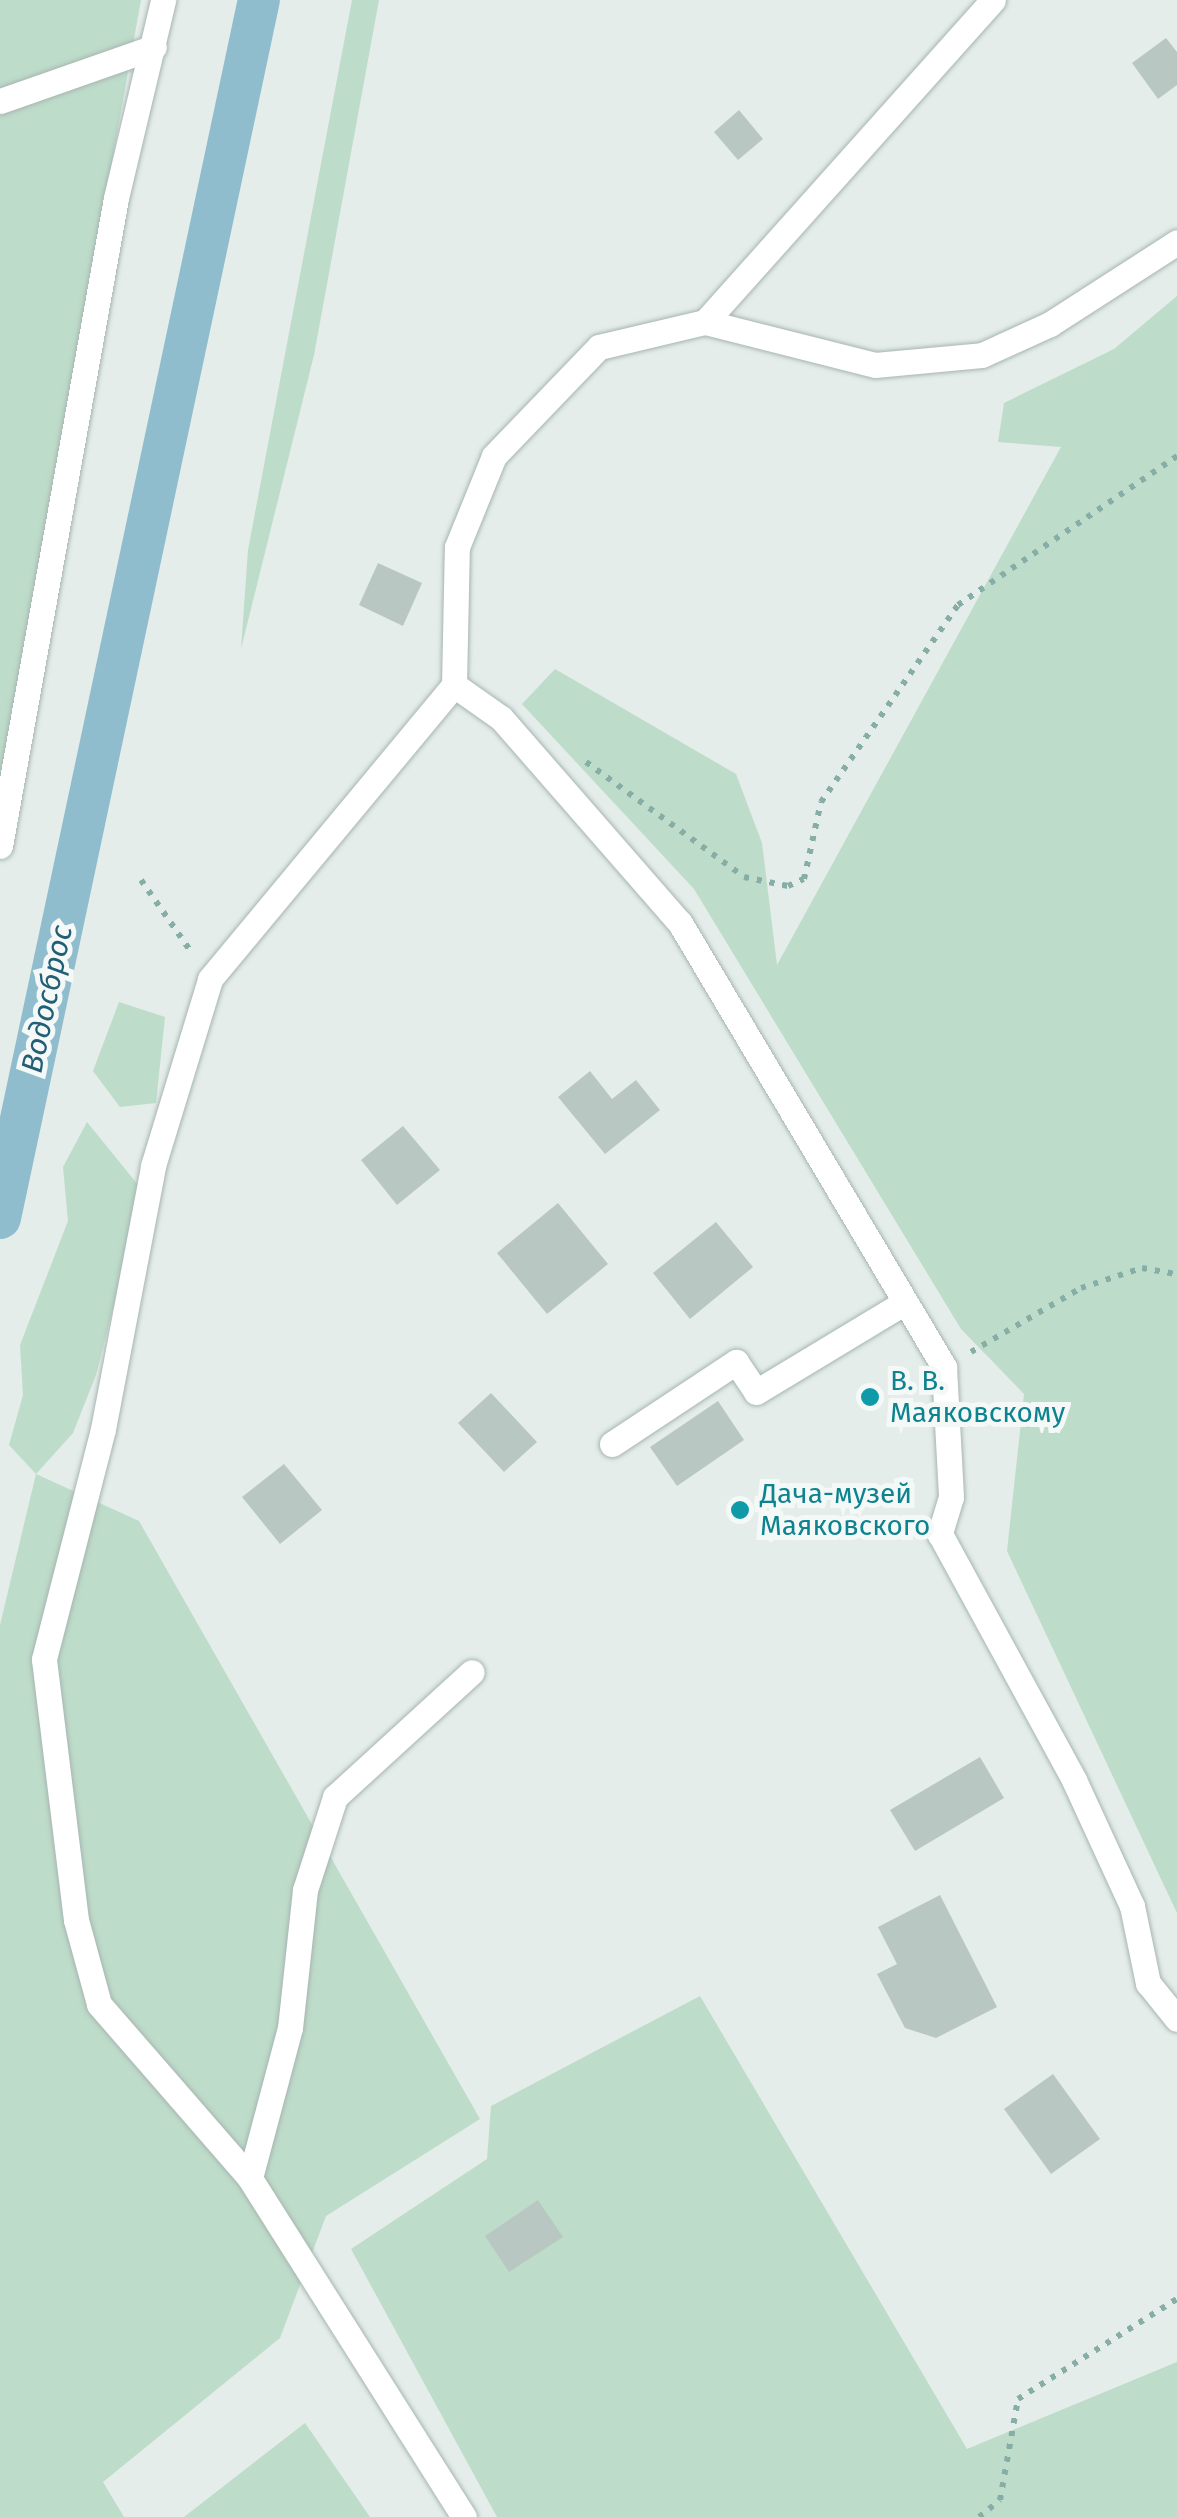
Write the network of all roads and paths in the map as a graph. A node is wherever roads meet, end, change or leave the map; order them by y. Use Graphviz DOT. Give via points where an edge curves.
graph roads {
  1 [pos="163,0"];
  2 [pos="993,0"];
  3 [pos="154,47"];
  4 [pos="0,101"];
  5 [pos="1177,242"];
  6 [pos="705,322"];
  7 [pos="1177,456"];
  8 [pos="454,685"];
  9 [pos="574,754"];
  10 [pos="6,804"];
  11 [pos="0,846"];
  12 [pos="141,880"];
  13 [pos="210,979"];
  14 [pos="1177,1274"];
  15 [pos="905,1302"];
  16 [pos="944,1367"];
  17 [pos="612,1444"];
  18 [pos="472,1672"];
  19 [pos="1177,2019"];
  20 [pos="250,2178"];
  21 [pos="1177,2298"];
  22 [pos="464,2517"];
  23 [pos="978,2517"];
  1 -- 3 [label="lane"];
  2 -- 6 [label="lane"];
  3 -- 4 [label="lane"];
  3 -- 10 [label="lane" via="116,198"];
  5 -- 6 [label="lane" via="1050,324 982,355 875,366"];
  6 -- 8 [label="lane" via="598,346 494,456 457,548"];
  7 -- 9 [label="path" via="958,605 820,802 804,879 788,886 744,877"];
  8 -- 13 [label="lane"];
  8 -- 15 [label="lane" via="501,718 680,923"];
  10 -- 11 [label="lane"];
  12 -- 13 [label="path"];
  13 -- 20 [label="lane" via="153,1166 104,1429 44,1659 76,1920 98,2004"];
  14 -- 16 [label="path" via="1142,1268 1082,1288"];
  15 -- 16 [label="lane"];
  15 -- 17 [label="lane" via="756,1392 736,1362"];
  16 -- 19 [label="lane" via="951,1496 940,1534 1074,1780 1132,1906 1148,1982"];
  18 -- 20 [label="lane" via="335,1797 306,1890 290,2028"];
  20 -- 22 [label="lane"];
  21 -- 23 [label="path" via="1018,2399 1000,2500"];
}
